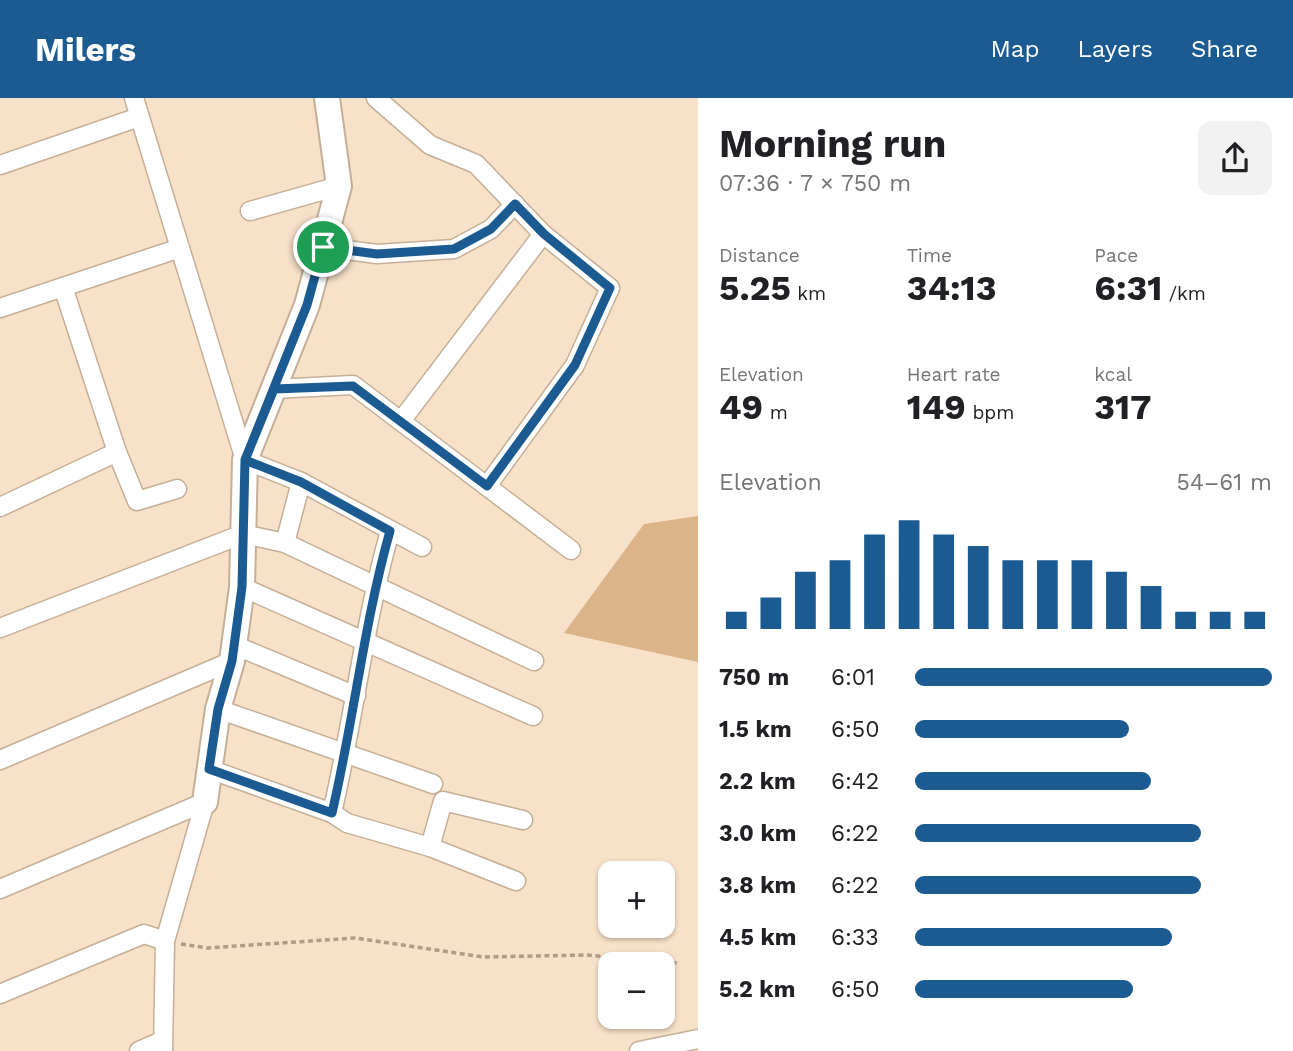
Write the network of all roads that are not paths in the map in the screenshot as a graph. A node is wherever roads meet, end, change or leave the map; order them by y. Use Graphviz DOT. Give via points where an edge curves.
graph roads {
  1 [pos="134,98"];
  2 [pos="327,98"];
  3 [pos="376,98"];
  4 [pos="139,117"];
  5 [pos="0,165"];
  6 [pos="339,186"];
  7 [pos="515,204"];
  8 [pos="250,211"];
  9 [pos="544,234"];
  10 [pos="323,247"];
  11 [pos="180,248"];
  12 [pos="63,287"];
  13 [pos="0,308"];
  14 [pos="274,389"];
  15 [pos="401,421"];
  16 [pos="117,452"];
  17 [pos="245,460"];
  18 [pos="301,482"];
  19 [pos="487,486"];
  20 [pos="177,489"];
  21 [pos="0,507"];
  22 [pos="390,531"];
  23 [pos="243,534"];
  24 [pos="285,543"];
  25 [pos="422,547"];
  26 [pos="572,550"];
  27 [pos="375,586"];
  28 [pos="242,587"];
  29 [pos="0,628"];
  30 [pos="366,640"];
  31 [pos="233,653"];
  32 [pos="534,661"];
  33 [pos="356,696"];
  34 [pos="218,709"];
  35 [pos="533,716"];
  36 [pos="345,756"];
  37 [pos="0,760"];
  38 [pos="209,769"];
  39 [pos="433,784"];
  40 [pos="205,802"];
  41 [pos="332,813"];
  42 [pos="523,820"];
  43 [pos="430,847"];
  44 [pos="516,881"];
  45 [pos="0,889"];
  46 [pos="165,941"];
  47 [pos="0,994"];
  48 [pos="698,1039"];
  49 [pos="163,1046"];
  50 [pos="139,1051"];
  51 [pos="639,1051"];
  1 -- 4 [label="street"];
  2 -- 6 [label="main road"];
  3 -- 7 [label="street" via="430,145 476,164"];
  4 -- 5 [label="street"];
  4 -- 11 [label="street"];
  6 -- 8 [label="street"];
  6 -- 10 [label="main road"];
  7 -- 9 [label="street"];
  7 -- 10 [label="street" via="491,229 454,249 377,254"];
  9 -- 15 [label="street"];
  9 -- 19 [label="street" via="610,288 575,365"];
  10 -- 14 [label="main road" via="307,305"];
  11 -- 12 [label="street"];
  11 -- 17 [label="street"];
  12 -- 13 [label="street"];
  12 -- 16 [label="street"];
  14 -- 15 [label="street" via="353,386"];
  14 -- 17 [label="main road"];
  15 -- 19 [label="street"];
  16 -- 20 [label="street" via="137,501"];
  16 -- 21 [label="street"];
  17 -- 18 [label="street"];
  17 -- 23 [label="main road"];
  18 -- 22 [label="street"];
  18 -- 24 [label="street"];
  19 -- 26 [label="street"];
  22 -- 25 [label="street"];
  22 -- 27 [label="street"];
  23 -- 24 [label="street"];
  23 -- 28 [label="main road"];
  23 -- 29 [label="street"];
  24 -- 27 [label="street"];
  27 -- 30 [label="street"];
  27 -- 32 [label="street"];
  28 -- 30 [label="street"];
  28 -- 31 [label="main road"];
  30 -- 33 [label="street"];
  30 -- 35 [label="street"];
  31 -- 33 [label="street"];
  31 -- 34 [label="main road"];
  31 -- 37 [label="street"];
  33 -- 36 [label="street"];
  34 -- 36 [label="street"];
  34 -- 38 [label="main road"];
  36 -- 39 [label="street"];
  36 -- 41 [label="street"];
  38 -- 40 [label="main road"];
  38 -- 41 [label="street"];
  40 -- 45 [label="street"];
  40 -- 46 [label="street"];
  41 -- 43 [label="street" via="347,823"];
  42 -- 43 [label="street" via="443,801"];
  43 -- 44 [label="street"];
  46 -- 47 [label="street" via="144,934"];
  46 -- 49 [label="street"];
  48 -- 51 [label="street"];
  49 -- 50 [label="street"];
}
